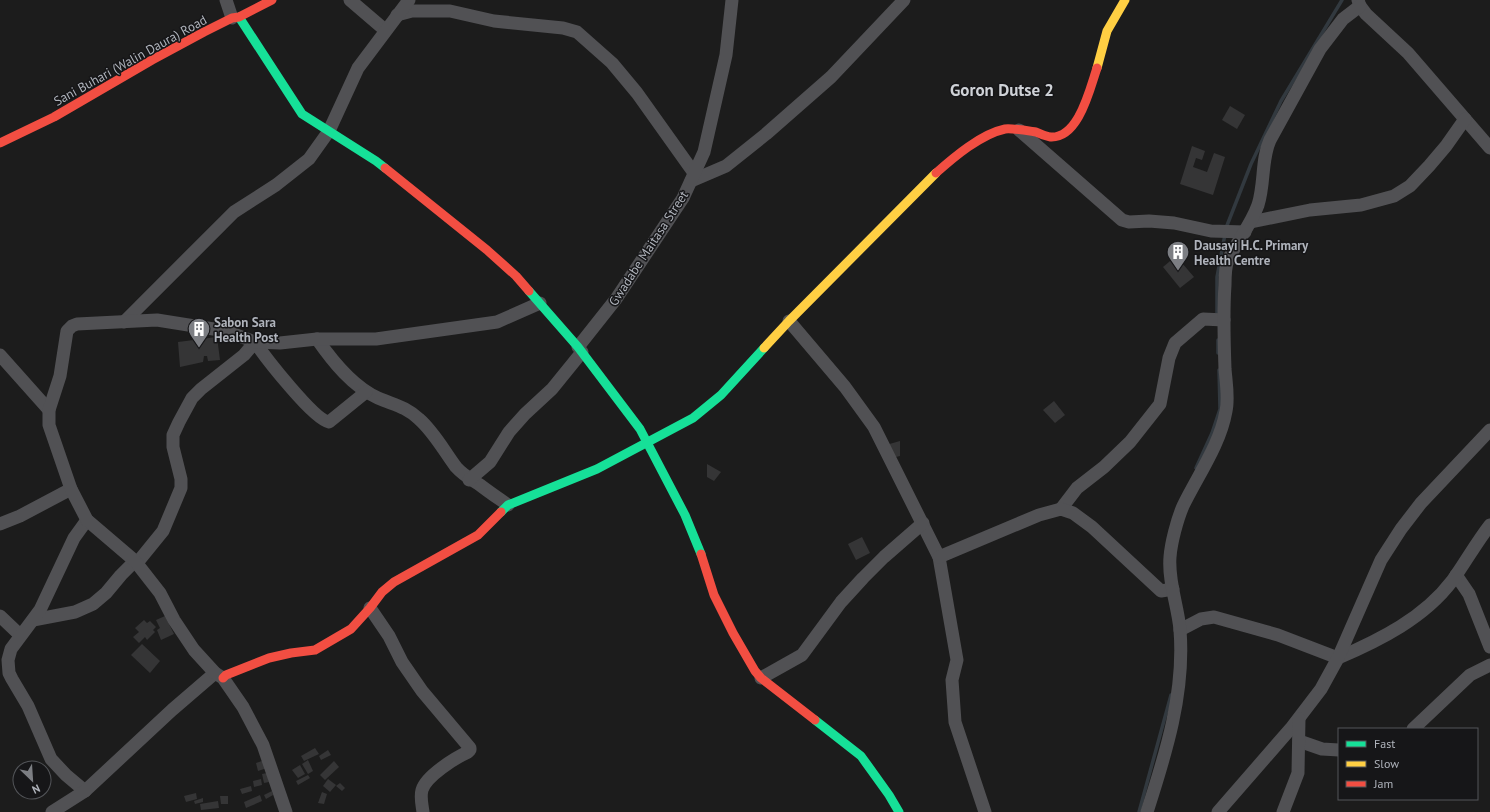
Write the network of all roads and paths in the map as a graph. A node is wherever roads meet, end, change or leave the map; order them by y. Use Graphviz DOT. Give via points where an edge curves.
graph roads {
  1 [pos="226,0"];
  2 [pos="272,0"];
  3 [pos="350,0"];
  4 [pos="409,0"];
  5 [pos="732,0"];
  6 [pos="904,0"];
  7 [pos="1125,0"];
  8 [pos="1359,3"];
  9 [pos="397,15"];
  10 [pos="236,18"];
  11 [pos="385,30"];
  12 [pos="1465,119"];
  13 [pos="1018,130"];
  14 [pos="330,131"];
  15 [pos="0,143"];
  16 [pos="1490,148"];
  17 [pos="693,177"];
  18 [pos="1248,227"];
  19 [pos="540,303"];
  20 [pos="1224,320"];
  21 [pos="124,322"];
  22 [pos="789,322"];
  23 [pos="318,339"];
  24 [pos="255,342"];
  25 [pos="580,349"];
  26 [pos="0,355"];
  27 [pos="366,392"];
  28 [pos="50,410"];
  29 [pos="1490,430"];
  30 [pos="648,443"];
  31 [pos="469,480"];
  32 [pos="71,489"];
  33 [pos="508,505"];
  34 [pos="1062,509"];
  35 [pos="87,520"];
  36 [pos="923,523"];
  37 [pos="0,524"];
  38 [pos="1490,525"];
  39 [pos="939,557"];
  40 [pos="136,562"];
  41 [pos="1456,575"];
  42 [pos="1167,590"];
  43 [pos="370,608"];
  44 [pos="0,616"];
  45 [pos="33,620"];
  46 [pos="1180,630"];
  47 [pos="20,635"];
  48 [pos="1490,647"];
  49 [pos="1338,658"];
  50 [pos="1490,665"];
  51 [pos="219,676"];
  52 [pos="761,678"];
  53 [pos="1299,719"];
  54 [pos="1413,728"];
  55 [pos="1299,741"];
  56 [pos="1338,750"];
  57 [pos="85,791"];
  58 [pos="52,812"];
  59 [pos="286,812"];
  60 [pos="423,812"];
  61 [pos="899,812"];
  62 [pos="985,812"];
  63 [pos="1147,812"];
  64 [pos="1218,812"];
  65 [pos="1283,812"];
  1 -- 10 [label="street"];
  2 -- 10 [label="street, Sani Buhari (Walin Daura) Road"];
  3 -- 11 [label="street"];
  4 -- 9 [label="street"];
  5 -- 17 [label="street, Gwadabe Maitasa Street" via="726,55 704,152"];
  6 -- 17 [label="street" via="831,77 766,134 726,166"];
  7 -- 13 [label="street" via="1107,31 1080,116 1073,126 1063,134 1051,137"];
  8 -- 12 [label="street" via="1366,14 1408,52"];
  8 -- 18 [label="street" via="1320,49 1270,140 1265,151 1263,184 1258,204"];
  9 -- 11 [label="street"];
  9 -- 17 [label="street" via="412,11 450,11 494,21 563,28 578,32 612,62 637,93"];
  10 -- 14 [label="street" via="302,114"];
  10 -- 15 [label="street, Sani Buhari (Walin Daura) Road" via="152,60 54,117"];
  11 -- 14 [label="street" via="358,68"];
  12 -- 16 [label="street"];
  12 -- 18 [label="street" via="1429,166 1410,186 1394,196 1361,205 1310,210"];
  13 -- 18 [label="street" via="1122,220 1174,223 1211,231"];
  13 -- 22 [label="street" via="1006,129 978,140 937,172"];
  14 -- 19 [label="street" via="376,162 487,250 516,276"];
  14 -- 21 [label="street" via="309,159 276,186 234,212"];
  17 -- 25 [label="street, Gwadabe Maitasa Street" via="683,198"];
  18 -- 20 [label="street" via="1227,262"];
  19 -- 23 [label="street" via="497,322 376,340"];
  19 -- 25 [label="street"];
  20 -- 34 [label="street" via="1203,319 1175,343 1169,358 1160,404 1130,442 1077,488"];
  20 -- 42 [label="street" via="1227,409 1213,449 1182,508 1174,535"];
  21 -- 24 [label="street" via="157,320 226,331"];
  21 -- 28 [label="street" via="78,324 67,331 60,376"];
  22 -- 30 [label="street" via="721,395 694,418"];
  22 -- 36 [label="street" via="845,387 874,427"];
  23 -- 24 [label="street" via="280,343"];
  23 -- 27 [label="street" via="351,380"];
  24 -- 27 [label="street" via="272,366 325,421 329,422"];
  24 -- 40 [label="street" via="244,355 192,398 179,422 173,434 173,447 181,488 163,531"];
  25 -- 30 [label="street"];
  25 -- 31 [label="street, Gwadabe Maitasa Street" via="552,389 509,432 490,462"];
  26 -- 28 [label="street"];
  27 -- 31 [label="street" via="402,406 419,419"];
  28 -- 32 [label="street" via="48,425"];
  29 -- 49 [label="street" via="1421,503 1401,529 1381,560"];
  30 -- 33 [label="street" via="597,469"];
  30 -- 52 [label="street" via="686,514 714,595 733,633"];
  31 -- 33 [label="street"];
  32 -- 35 [label="street"];
  32 -- 37 [label="street"];
  33 -- 43 [label="street" via="478,535 394,582 382,592"];
  34 -- 39 [label="street" via="1039,515"];
  34 -- 42 [label="street" via="1073,513 1092,527"];
  35 -- 40 [label="street"];
  35 -- 45 [label="street" via="74,538"];
  36 -- 39 [label="street"];
  36 -- 52 [label="street" via="863,578 841,602 802,654"];
  38 -- 41 [label="street"];
  39 -- 62 [label="street" via="957,660 952,680 955,722"];
  40 -- 45 [label="street" via="93,604 75,612"];
  40 -- 51 [label="street" via="160,593 194,650"];
  41 -- 48 [label="street" via="1469,594"];
  41 -- 49 [label="street" via="1427,607 1405,624"];
  42 -- 46 [label="street"];
  43 -- 51 [label="street" via="351,629 315,650 269,658"];
  43 -- 60 [label="street" via="422,691 470,748 426,782 422,790"];
  44 -- 47 [label="street"];
  45 -- 47 [label="street"];
  46 -- 49 [label="street" via="1201,619 1214,617 1278,635"];
  46 -- 63 [label="street" via="1180,680 1176,708"];
  47 -- 57 [label="street" via="11,649 8,660 9,673 38,726 51,759"];
  49 -- 53 [label="street" via="1321,689"];
  50 -- 54 [label="street" via="1470,675"];
  51 -- 57 [label="street" via="172,710"];
  51 -- 59 [label="street" via="243,707 263,745"];
  52 -- 61 [label="street" via="861,756"];
  53 -- 55 [label="street"];
  53 -- 64 [label="street"];
  55 -- 56 [label="street" via="1322,749"];
  55 -- 65 [label="street" via="1298,773"];
  57 -- 58 [label="street"];
}
